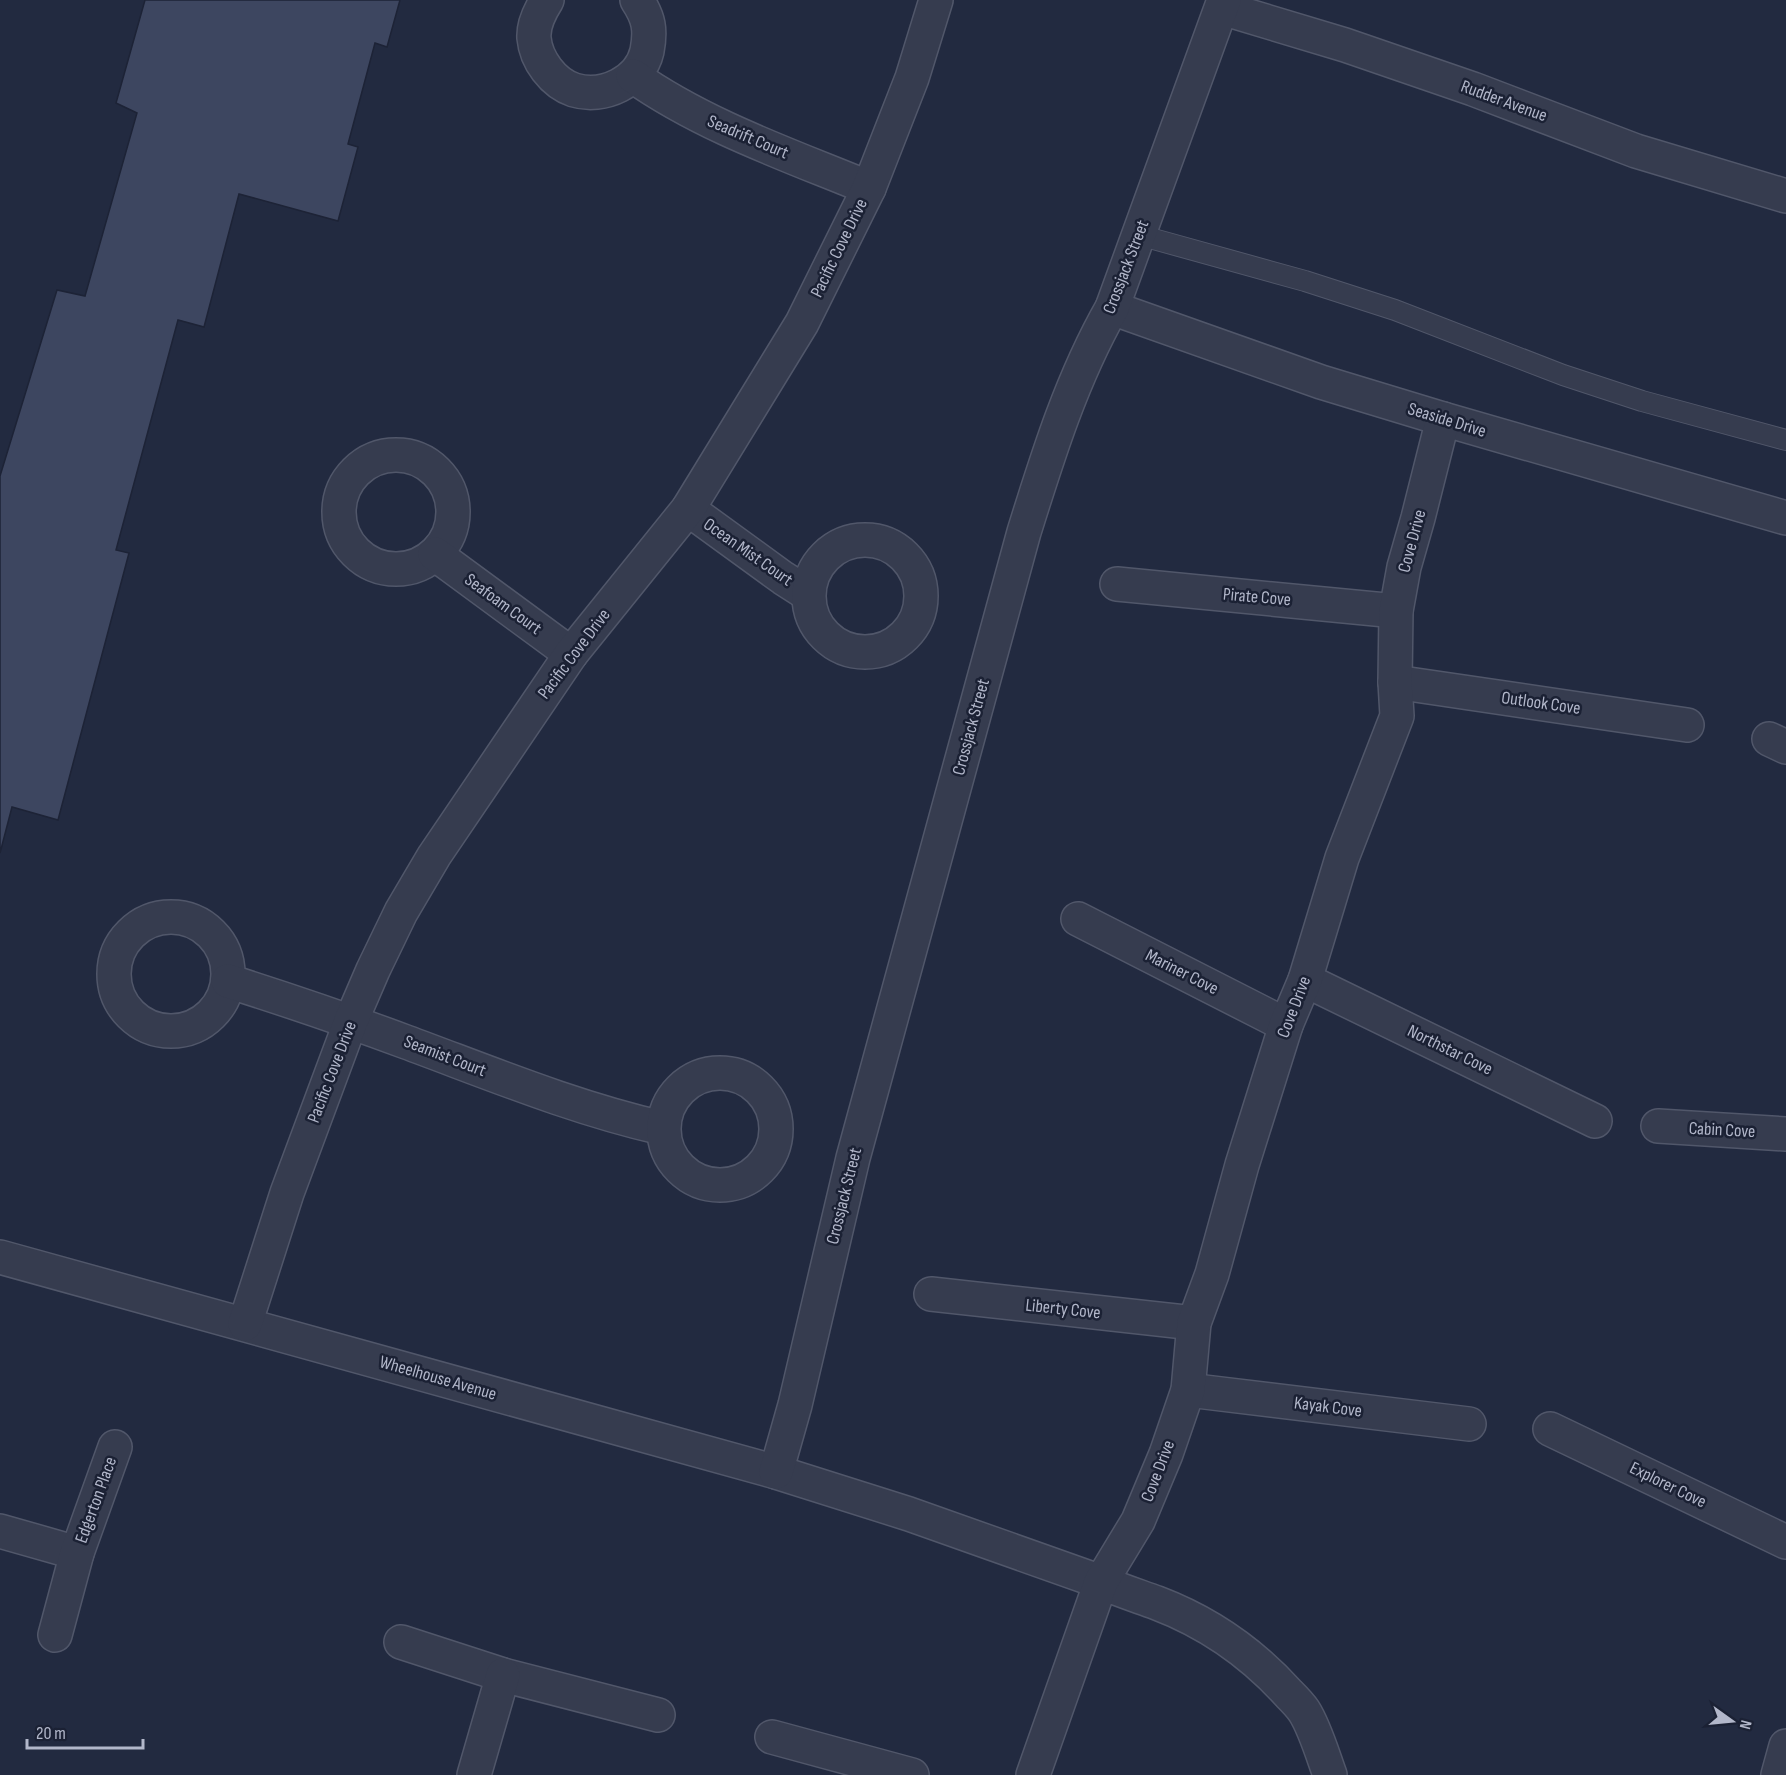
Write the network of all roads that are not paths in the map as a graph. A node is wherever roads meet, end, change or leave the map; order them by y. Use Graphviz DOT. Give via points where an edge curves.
graph roads {
  1 [pos="547,0"];
  2 [pos="637,0"];
  3 [pos="936,0"];
  4 [pos="1223,4"];
  5 [pos="633,76"];
  6 [pos="869,188"];
  7 [pos="1786,196"];
  8 [pos="1139,235"];
  9 [pos="1112,308"];
  10 [pos="1443,419"];
  11 [pos="1786,440"];
  12 [pos="688,509"];
  13 [pos="1786,518"];
  14 [pos="435,554"];
  15 [pos="1118,584"];
  16 [pos="808,594"];
  17 [pos="1396,611"];
  18 [pos="571,654"];
  19 [pos="1395,682"];
  20 [pos="1687,725"];
  21 [pos="1077,919"];
  22 [pos="1305,980"];
  23 [pos="228,981"];
  24 [pos="351,1021"];
  25 [pos="1286,1025"];
  26 [pos="1596,1121"];
  27 [pos="1658,1126"];
  28 [pos="662,1128"];
  29 [pos="1786,1134"];
  30 [pos="0,1257"];
  31 [pos="931,1294"];
  32 [pos="1194,1323"];
  33 [pos="245,1324"];
  34 [pos="1188,1390"];
  35 [pos="1468,1424"];
  36 [pos="1550,1429"];
  37 [pos="115,1447"];
  38 [pos="776,1472"];
  39 [pos="0,1531"];
  40 [pos="1786,1542"];
  41 [pos="77,1553"];
  42 [pos="1101,1582"];
  43 [pos="55,1635"];
  44 [pos="401,1642"];
  45 [pos="503,1675"];
  46 [pos="658,1714"];
  47 [pos="772,1737"];
  48 [pos="1786,1746"];
  49 [pos="474,1775"];
  50 [pos="912,1775"];
  51 [pos="1034,1775"];
  52 [pos="1330,1775"];
  53 [pos="1778,1775"];
  1 -- 5 [label="street" via="538,14 534,37 540,60 554,78 574,90 598,92"];
  2 -- 5 [label="street" via="645,12 650,35 645,57"];
  3 -- 6 [label="street, Pacific Cove Drive" via="912,78"];
  4 -- 7 [label="street, Rudder Avenue" via="1473,89 1636,151"];
  4 -- 8 [label="street, Crossjack Street"];
  5 -- 6 [label="street, Seadrift Court" via="691,112"];
  6 -- 12 [label="street, Pacific Cove Drive" via="802,323"];
  8 -- 9 [label="street, Crossjack Street"];
  8 -- 11 [label="lane" via="1395,310 1631,398"];
  9 -- 10 [label="street, Seaside Drive" via="1322,382"];
  9 -- 38 [label="street, Crossjack Street" via="1093,341 1054,438 1024,531 853,1158"];
  10 -- 13 [label="street, Seaside Drive"];
  10 -- 17 [label="street, Cove Drive"];
  12 -- 16 [label="street, Ocean Mist Court"];
  12 -- 18 [label="street, Pacific Cove Drive"];
  14 -- 18 [label="street, Seafoam Court"];
  15 -- 17 [label="street, Pirate Cove"];
  17 -- 19 [label="street, Cove Drive"];
  18 -- 24 [label="street, Pacific Cove Drive" via="434,856 401,912"];
  19 -- 20 [label="street, Outlook Cove"];
  19 -- 22 [label="street, Cove Drive" via="1397,716 1342,858"];
  21 -- 25 [label="street, Mariner Cove"];
  22 -- 25 [label="street, Cove Drive"];
  22 -- 26 [label="street, Northstar Cove"];
  23 -- 24 [label="street, Seamist Court"];
  24 -- 28 [label="street, Seamist Court" via="521,1085"];
  24 -- 33 [label="street, Pacific Cove Drive" via="287,1193"];
  25 -- 32 [label="street, Cove Drive"];
  27 -- 29 [label="street, Cabin Cove"];
  30 -- 33 [label="street, Wheelhouse Avenue"];
  31 -- 32 [label="street, Liberty Cove"];
  32 -- 34 [label="street, Cove Drive"];
  33 -- 38 [label="street, Wheelhouse Avenue"];
  34 -- 35 [label="street, Kayak Cove"];
  34 -- 42 [label="street, Cove Drive" via="1138,1521"];
  36 -- 40 [label="street, Explorer Cove"];
  37 -- 41 [label="street, Edgerton Place"];
  38 -- 42 [label="street, Wheelhouse Avenue"];
  39 -- 41 [label="street, Edgerton Place"];
  41 -- 43 [label="street, Edgerton Place"];
  42 -- 51 [label="street, Cove Drive"];
  42 -- 52 [label="street" via="1190,1617 1250,1656 1304,1711"];
  44 -- 45 [label="street"];
  45 -- 46 [label="street"];
  45 -- 49 [label="street"];
  47 -- 50 [label="street"];
  48 -- 53 [label="street"];
}
